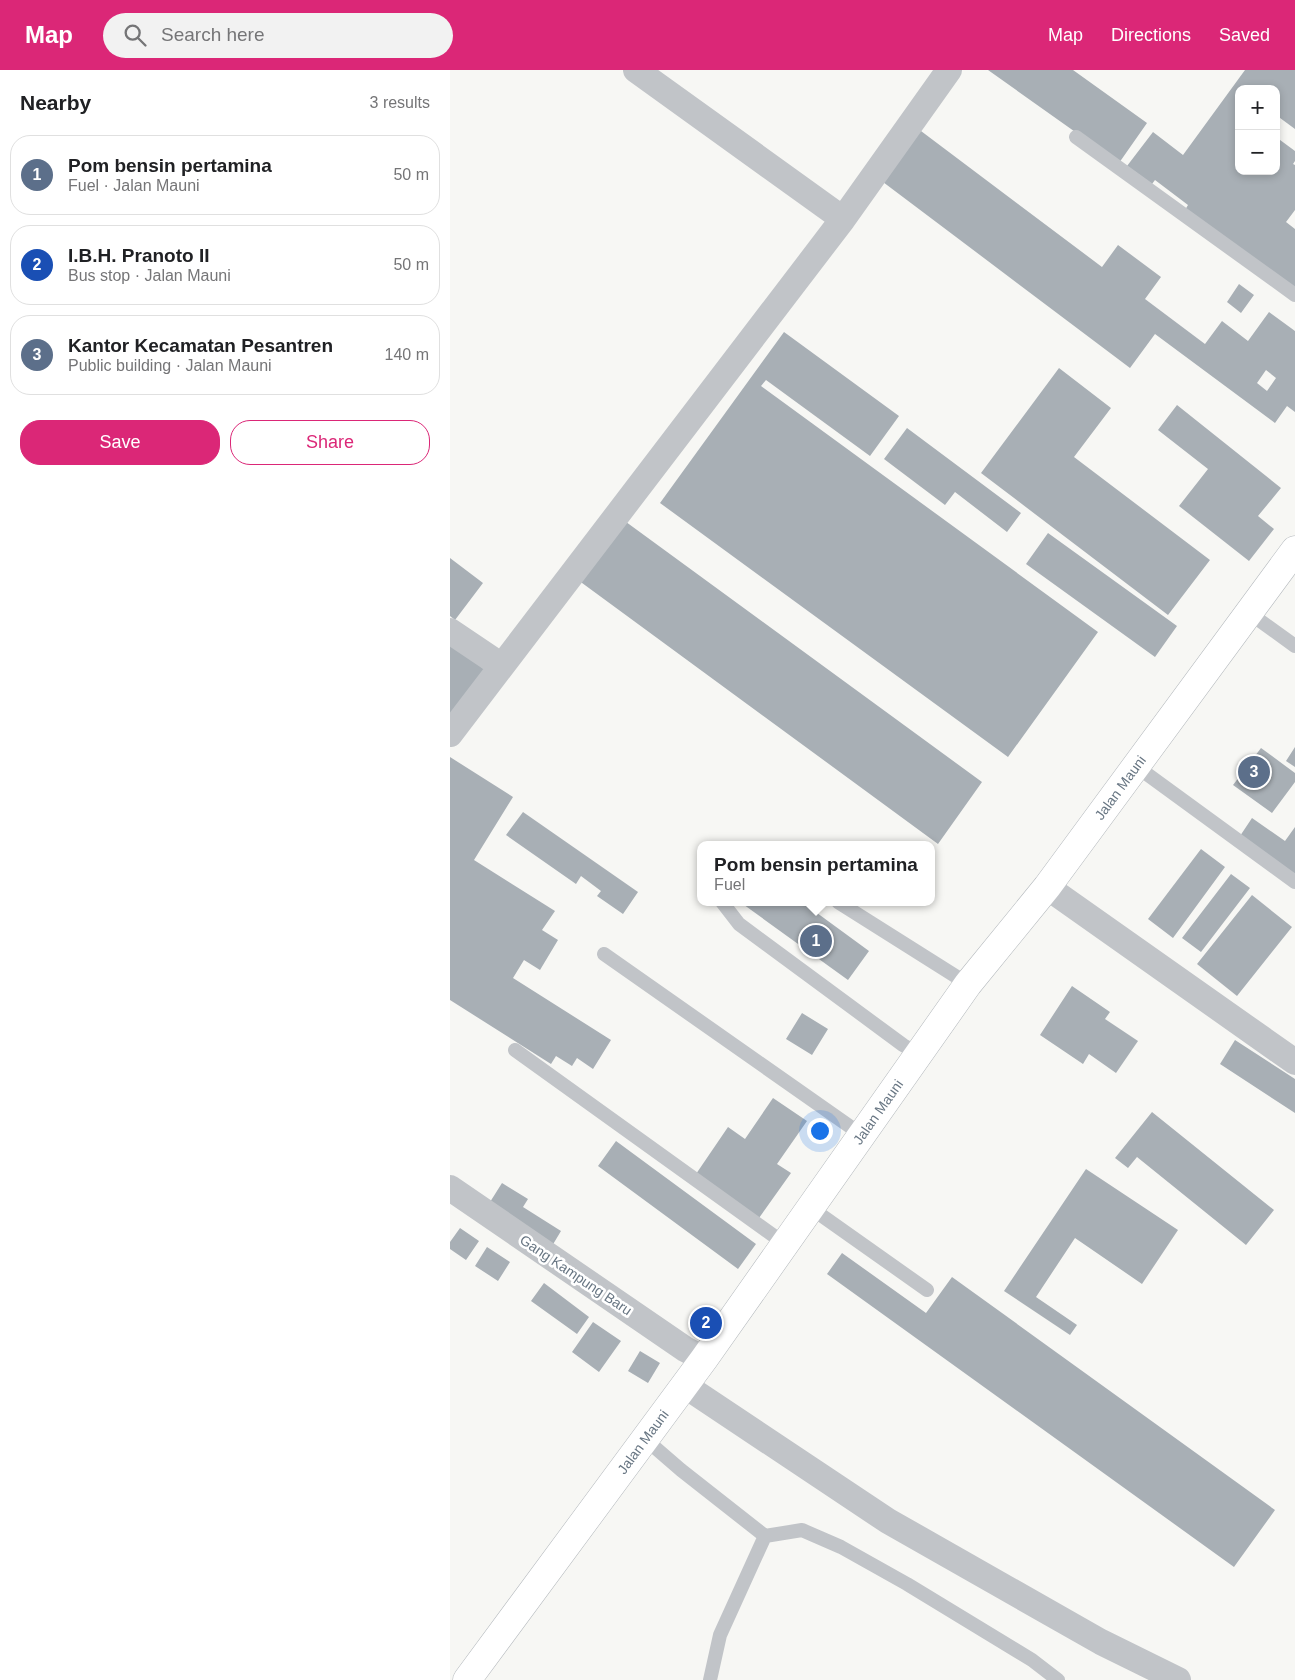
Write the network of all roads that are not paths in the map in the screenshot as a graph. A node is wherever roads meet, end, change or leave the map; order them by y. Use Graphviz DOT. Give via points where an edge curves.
graph roads {
  1 [pos="636,70"];
  2 [pos="949,70"];
  3 [pos="1076,137"];
  4 [pos="842,219"];
  5 [pos="1295,295"];
  6 [pos="1295,550"];
  7 [pos="1248,612"];
  8 [pos="450,631"];
  9 [pos="1295,646"];
  10 [pos="502,666"];
  11 [pos="450,734"];
  12 [pos="1136,766"];
  13 [pos="1295,882"];
  14 [pos="1047,887"];
  15 [pos="725,906"];
  16 [pos="844,906"];
  17 [pos="604,954"];
  18 [pos="968,984"];
  19 [pos="515,1050"];
  20 [pos="918,1054"];
  21 [pos="1295,1062"];
  22 [pos="862,1135"];
  23 [pos="450,1188"];
  24 [pos="811,1208"];
  25 [pos="785,1244"];
  26 [pos="927,1290"];
  27 [pos="704,1360"];
  28 [pos="684,1385"];
  29 [pos="644,1438"];
  30 [pos="765,1536"];
  31 [pos="467,1680"];
  32 [pos="710,1680"];
  33 [pos="1058,1680"];
  34 [pos="1178,1680"];
  1 -- 4 [label="street"];
  2 -- 4 [label="street"];
  3 -- 5 [label="lane"];
  4 -- 10 [label="street"];
  6 -- 7 [label="main road, Jalan Mauni"];
  7 -- 9 [label="lane"];
  7 -- 12 [label="main road, Jalan Mauni"];
  8 -- 10 [label="street"];
  10 -- 11 [label="street"];
  12 -- 13 [label="lane"];
  12 -- 14 [label="main road, Jalan Mauni"];
  14 -- 18 [label="main road, Jalan Mauni"];
  14 -- 21 [label="street"];
  15 -- 20 [label="lane" via="739,924"];
  16 -- 18 [label="lane"];
  17 -- 22 [label="lane"];
  18 -- 20 [label="main road, Jalan Mauni"];
  19 -- 25 [label="lane"];
  20 -- 22 [label="main road, Jalan Mauni"];
  22 -- 24 [label="main road, Jalan Mauni"];
  23 -- 27 [label="street, Gang Kampung Baru"];
  24 -- 25 [label="main road, Jalan Mauni"];
  24 -- 26 [label="lane"];
  25 -- 27 [label="main road, Jalan Mauni"];
  27 -- 28 [label="main road, Jalan Mauni"];
  28 -- 29 [label="main road, Jalan Mauni"];
  28 -- 34 [label="street" via="888,1521 1101,1642"];
  29 -- 30 [label="lane"];
  29 -- 31 [label="main road, Jalan Mauni"];
  30 -- 32 [label="lane" via="720,1635"];
  30 -- 33 [label="lane" via="802,1530 841,1547 1032,1660"];
}
